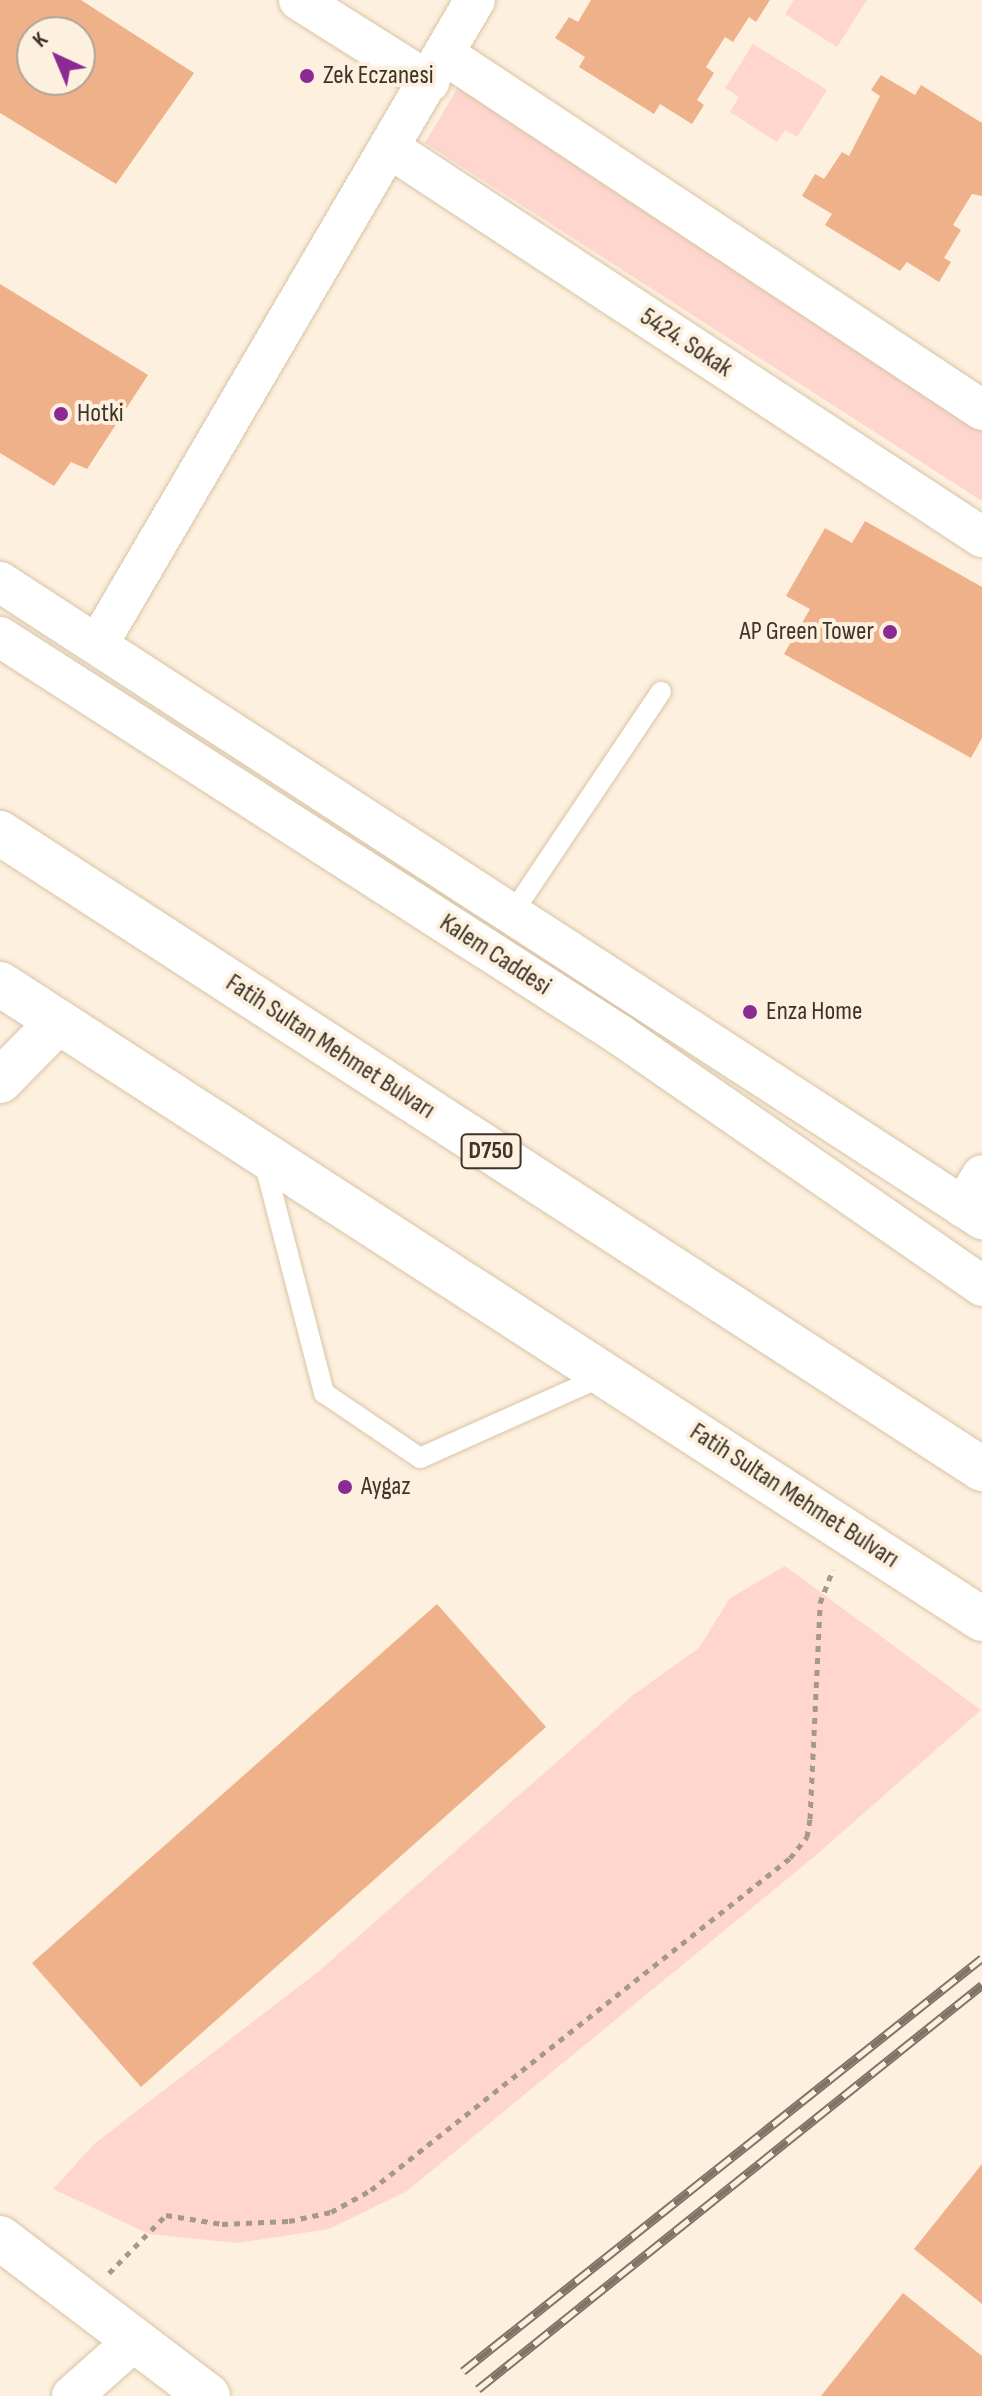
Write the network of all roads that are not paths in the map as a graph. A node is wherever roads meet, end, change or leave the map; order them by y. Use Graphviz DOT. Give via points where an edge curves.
graph roads {
  1 [pos="299,0"];
  2 [pos="475,0"];
  3 [pos="436,68"];
  4 [pos="391,149"];
  5 [pos="982,410"];
  6 [pos="982,537"];
  7 [pos="0,582"];
  8 [pos="0,637"];
  9 [pos="98,644"];
  10 [pos="661,692"];
  11 [pos="0,833"];
  12 [pos="511,915"];
  13 [pos="0,984"];
  14 [pos="58,1022"];
  15 [pos="0,1081"];
  16 [pos="263,1157"];
  17 [pos="976,1200"];
  18 [pos="982,1286"];
  19 [pos="607,1374"];
  20 [pos="982,1469"];
  21 [pos="982,1619"];
  22 [pos="0,2238"];
  23 [pos="135,2340"];
  24 [pos="72,2396"];
  25 [pos="208,2396"];
  1 -- 3 [label="street"];
  2 -- 3 [label="street"];
  3 -- 4 [label="street"];
  3 -- 5 [label="street"];
  4 -- 6 [label="street, 5424. Sokak"];
  4 -- 9 [label="street"];
  7 -- 9 [label="street, Kalem Caddesi"];
  8 -- 18 [label="street, Kalem Caddesi" via="620,1035"];
  9 -- 12 [label="street, Kalem Caddesi"];
  10 -- 12 [label="lane"];
  11 -- 20 [label="main road, Fatih Sultan Mehmet Bulvarı / D750"];
  12 -- 17 [label="street, Kalem Caddesi"];
  13 -- 14 [label="main road, Fatih Sultan Mehmet Bulvarı"];
  14 -- 15 [label="main road"];
  14 -- 16 [label="main road, Fatih Sultan Mehmet Bulvarı"];
  16 -- 19 [label="main road, Fatih Sultan Mehmet Bulvarı"];
  16 -- 19 [label="lane" via="324,1393 420,1458"];
  19 -- 21 [label="main road, Fatih Sultan Mehmet Bulvarı"];
  22 -- 23 [label="main road"];
  23 -- 24 [label="street"];
  23 -- 25 [label="main road"];
}
